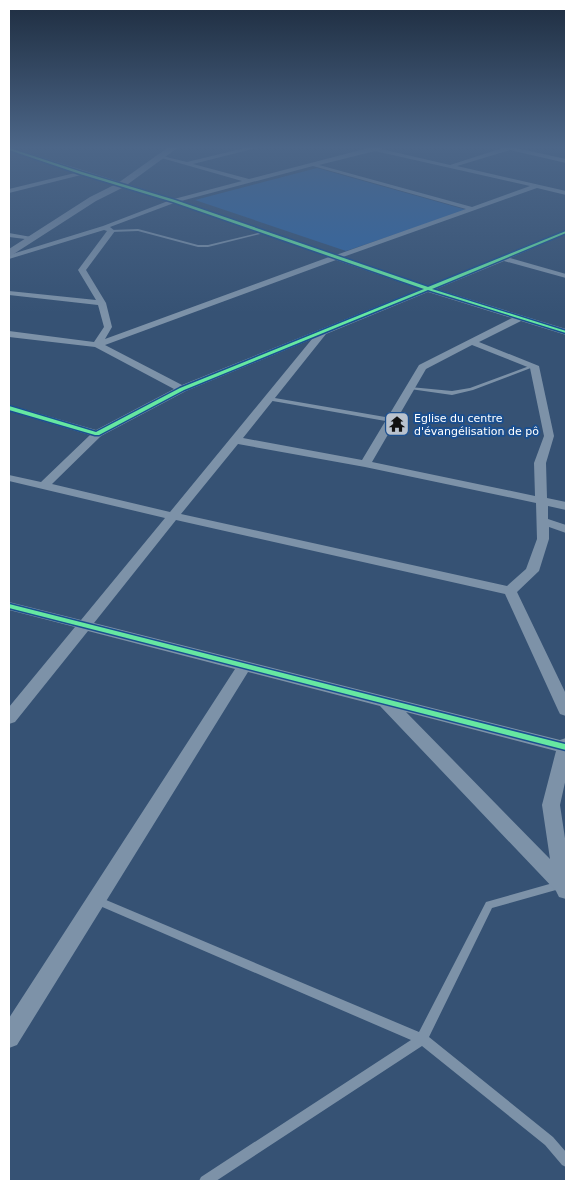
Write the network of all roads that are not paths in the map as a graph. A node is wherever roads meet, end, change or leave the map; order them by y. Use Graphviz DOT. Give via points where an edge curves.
graph roads {
  1 [pos="89,202"];
  2 [pos="173,202"];
  3 [pos="176,202"];
  4 [pos="446,202"];
  5 [pos="494,202"];
  6 [pos="473,209"];
  7 [pos="108,229"];
  8 [pos="266,232"];
  9 [pos="566,232"];
  10 [pos="9,234"];
  11 [pos="33,238"];
  12 [pos="9,256"];
  13 [pos="336,257"];
  14 [pos="503,258"];
  15 [pos="566,276"];
  16 [pos="428,289"];
  17 [pos="9,292"];
  18 [pos="102,303"];
  19 [pos="518,318"];
  20 [pos="323,331"];
  21 [pos="566,332"];
  22 [pos="9,334"];
  23 [pos="471,342"];
  24 [pos="97,345"];
  25 [pos="534,366"];
  26 [pos="410,388"];
  27 [pos="182,389"];
  28 [pos="269,399"];
  29 [pos="9,408"];
  30 [pos="391,420"];
  31 [pos="97,434"];
  32 [pos="236,440"];
  33 [pos="365,464"];
  34 [pos="9,478"];
  35 [pos="44,486"];
  36 [pos="543,501"];
  37 [pos="566,506"];
  38 [pos="173,516"];
  39 [pos="543,522"];
  40 [pos="566,529"];
  41 [pos="510,591"];
  42 [pos="9,606"];
  43 [pos="85,625"];
  44 [pos="245,666"];
  45 [pos="384,701"];
  46 [pos="566,710"];
  47 [pos="9,718"];
  48 [pos="566,746"];
  49 [pos="565,888"];
  50 [pos="96,900"];
  51 [pos="9,1037"];
  52 [pos="422,1039"];
  53 [pos="566,1161"];
  54 [pos="205,1181"];
  1 -- 11 [label="main road"];
  2 -- 7 [label="street"];
  3 -- 8 [label="street"];
  4 -- 6 [label="street"];
  5 -- 6 [label="street"];
  6 -- 13 [label="street"];
  7 -- 8 [label="lane" via="138,230 198,246"];
  7 -- 12 [label="street"];
  7 -- 18 [label="street" via="82,270"];
  8 -- 13 [label="street"];
  9 -- 14 [label="street"];
  10 -- 11 [label="street"];
  11 -- 12 [label="main road"];
  13 -- 16 [label="street"];
  13 -- 24 [label="street"];
  14 -- 15 [label="street"];
  14 -- 16 [label="street"];
  16 -- 19 [label="street"];
  16 -- 20 [label="street"];
  17 -- 18 [label="street"];
  18 -- 24 [label="street" via="108,327"];
  19 -- 21 [label="street"];
  19 -- 23 [label="street"];
  20 -- 27 [label="street"];
  20 -- 28 [label="street"];
  22 -- 24 [label="street"];
  23 -- 25 [label="street"];
  23 -- 26 [label="street" via="422,367"];
  24 -- 27 [label="street"];
  25 -- 26 [label="lane" via="452,393"];
  25 -- 36 [label="street" via="549,436 540,463"];
  26 -- 30 [label="street"];
  27 -- 31 [label="street"];
  28 -- 30 [label="lane"];
  28 -- 32 [label="street"];
  29 -- 31 [label="street"];
  30 -- 33 [label="street"];
  31 -- 35 [label="street"];
  32 -- 33 [label="street"];
  32 -- 38 [label="street"];
  33 -- 36 [label="street"];
  34 -- 35 [label="street"];
  35 -- 38 [label="street"];
  36 -- 37 [label="street"];
  36 -- 39 [label="street"];
  38 -- 41 [label="street"];
  38 -- 43 [label="street"];
  39 -- 40 [label="street"];
  39 -- 41 [label="street" via="543,539 532,571"];
  41 -- 46 [label="street"];
  42 -- 43 [label="street"];
  43 -- 44 [label="street"];
  43 -- 47 [label="street"];
  44 -- 45 [label="street"];
  44 -- 50 [label="street"];
  45 -- 48 [label="street"];
  45 -- 49 [label="street"];
  48 -- 49 [label="street" via="551,805"];
  49 -- 52 [label="lane" via="488,905"];
  50 -- 51 [label="street"];
  50 -- 52 [label="lane"];
  52 -- 53 [label="lane" via="549,1141"];
  52 -- 54 [label="lane"];
}
